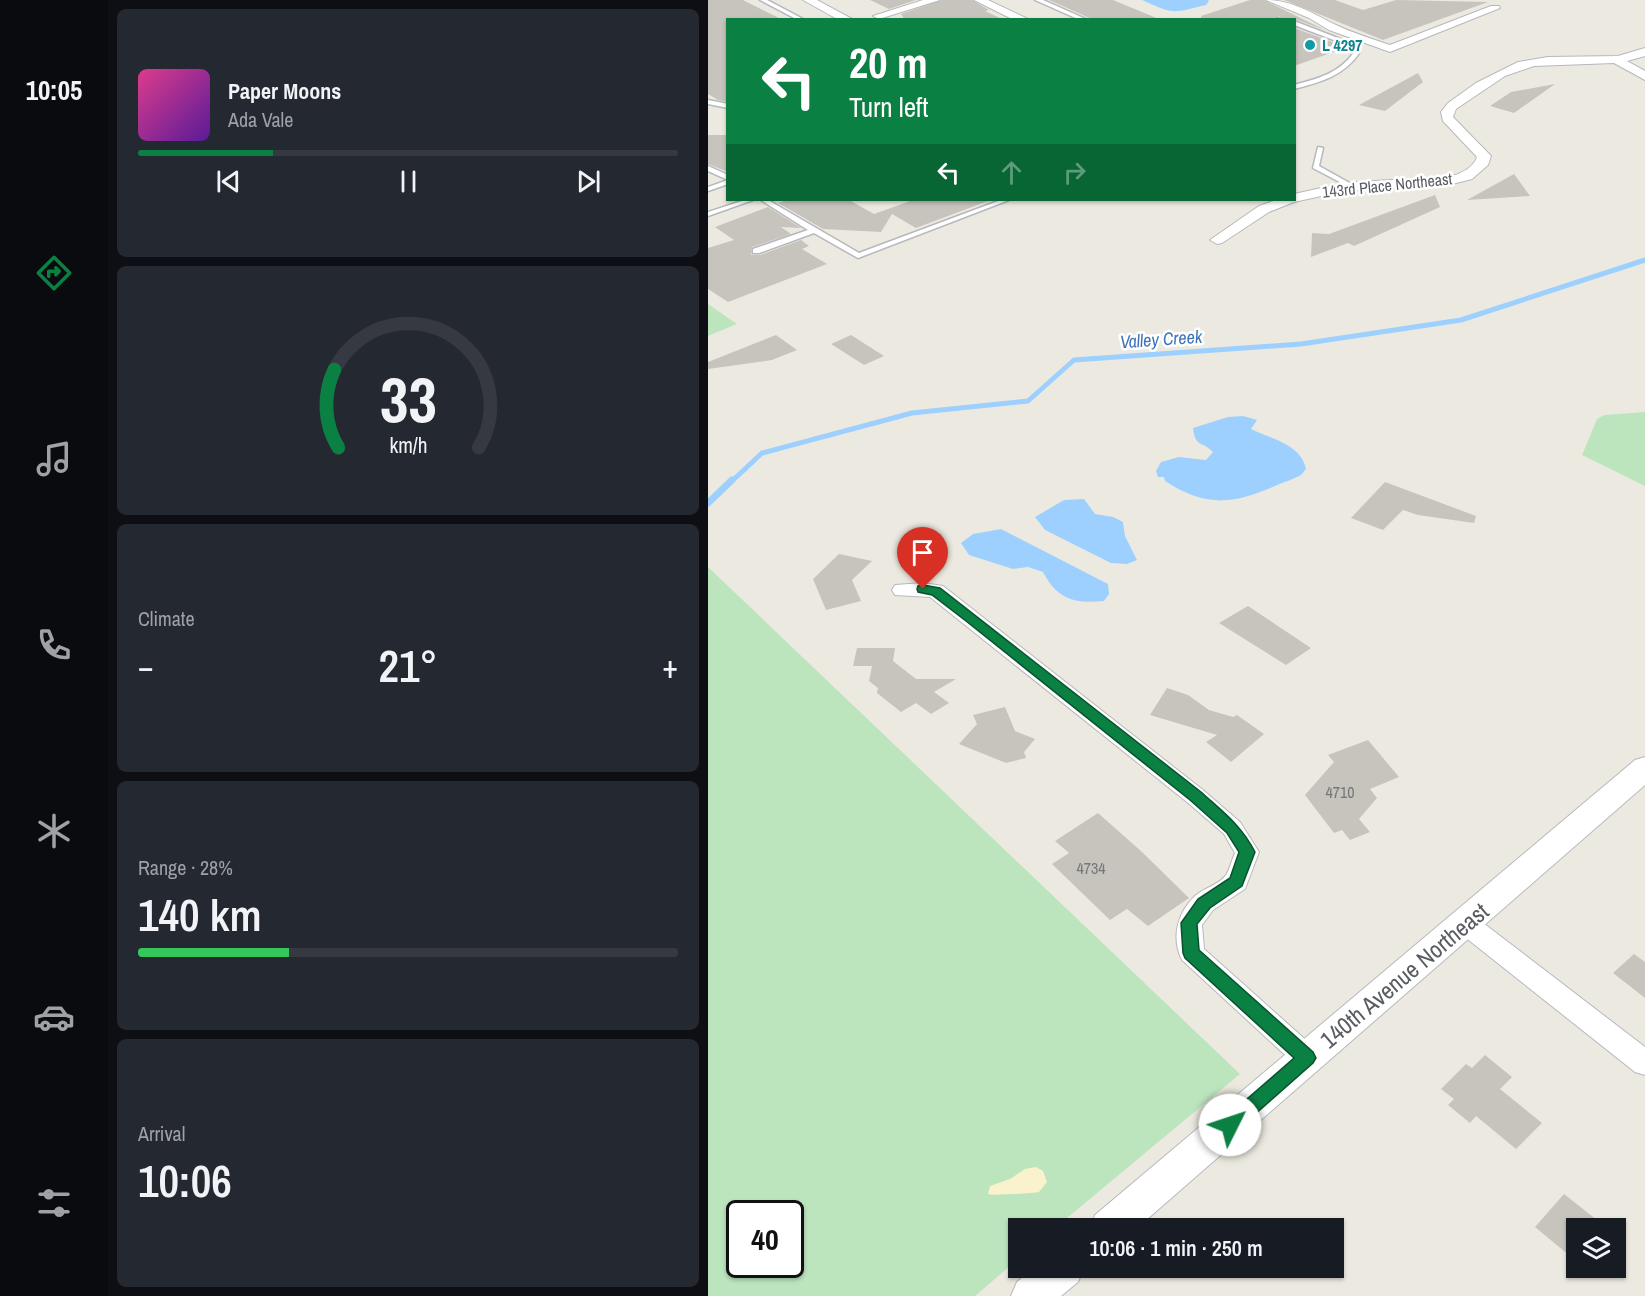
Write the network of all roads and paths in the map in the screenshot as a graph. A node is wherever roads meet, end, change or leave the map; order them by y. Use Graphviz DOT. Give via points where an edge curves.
graph roads {
  1 [pos="763,0"];
  2 [pos="808,0"];
  3 [pos="935,0"];
  4 [pos="979,0"];
  5 [pos="1038,0"];
  6 [pos="1271,0"];
  7 [pos="1478,3"];
  8 [pos="799,18"];
  9 [pos="845,18"];
  10 [pos="883,18"];
  11 [pos="1021,18"];
  12 [pos="1081,18"];
  13 [pos="1296,24"];
  14 [pos="1645,52"];
  15 [pos="1617,61"];
  16 [pos="1645,76"];
  17 [pos="1296,86"];
  18 [pos="708,102"];
  19 [pos="726,106"];
  20 [pos="1320,148"];
  21 [pos="708,168"];
  22 [pos="726,179"];
  23 [pos="726,181"];
  24 [pos="1353,186"];
  25 [pos="708,189"];
  26 [pos="1296,198"];
  27 [pos="747,201"];
  28 [pos="766,201"];
  29 [pos="1003,201"];
  30 [pos="1285,201"];
  31 [pos="708,214"];
  32 [pos="814,230"];
  33 [pos="1217,240"];
  34 [pos="756,251"];
  35 [pos="902,590"];
  36 [pos="1645,768"];
  37 [pos="1465,923"];
  38 [pos="1307,1058"];
  39 [pos="1645,1063"];
  40 [pos="1121,1218"];
  41 [pos="1052,1278"];
  42 [pos="1031,1296"];
  1 -- 8 [label="lane"];
  2 -- 9 [label="street"];
  3 -- 10 [label="street"];
  4 -- 11 [label="street"];
  5 -- 12 [label="lane"];
  6 -- 7 [label="street" via="1390,49 1495,8"];
  13 -- 17 [label="lane" via="1341,41 1357,52 1346,67"];
  14 -- 15 [label="street, 143rd Place Northeast"];
  15 -- 16 [label="street"];
  15 -- 24 [label="street, 143rd Place Northeast" via="1531,63 1502,73 1452,106 1447,118 1484,156 1483,162 1467,176"];
  18 -- 19 [label="lane"];
  20 -- 24 [label="lane" via="1315,167"];
  21 -- 22 [label="lane"];
  23 -- 25 [label="lane"];
  24 -- 26 [label="street, 143rd Place Northeast"];
  27 -- 31 [label="lane"];
  28 -- 32 [label="lane"];
  29 -- 32 [label="lane" via="858,256"];
  30 -- 33 [label="street" via="1264,209"];
  32 -- 34 [label="lane"];
  35 -- 38 [label="street" via="936,591 1232,828 1247,852 1236,882 1204,903 1189,923 1191,953"];
  36 -- 37 [label="street, 140th Avenue Northeast"];
  37 -- 38 [label="street, 140th Avenue Northeast"];
  37 -- 39 [label="street"];
  38 -- 40 [label="street, 140th Avenue Northeast"];
  41 -- 42 [label="street"];
}
